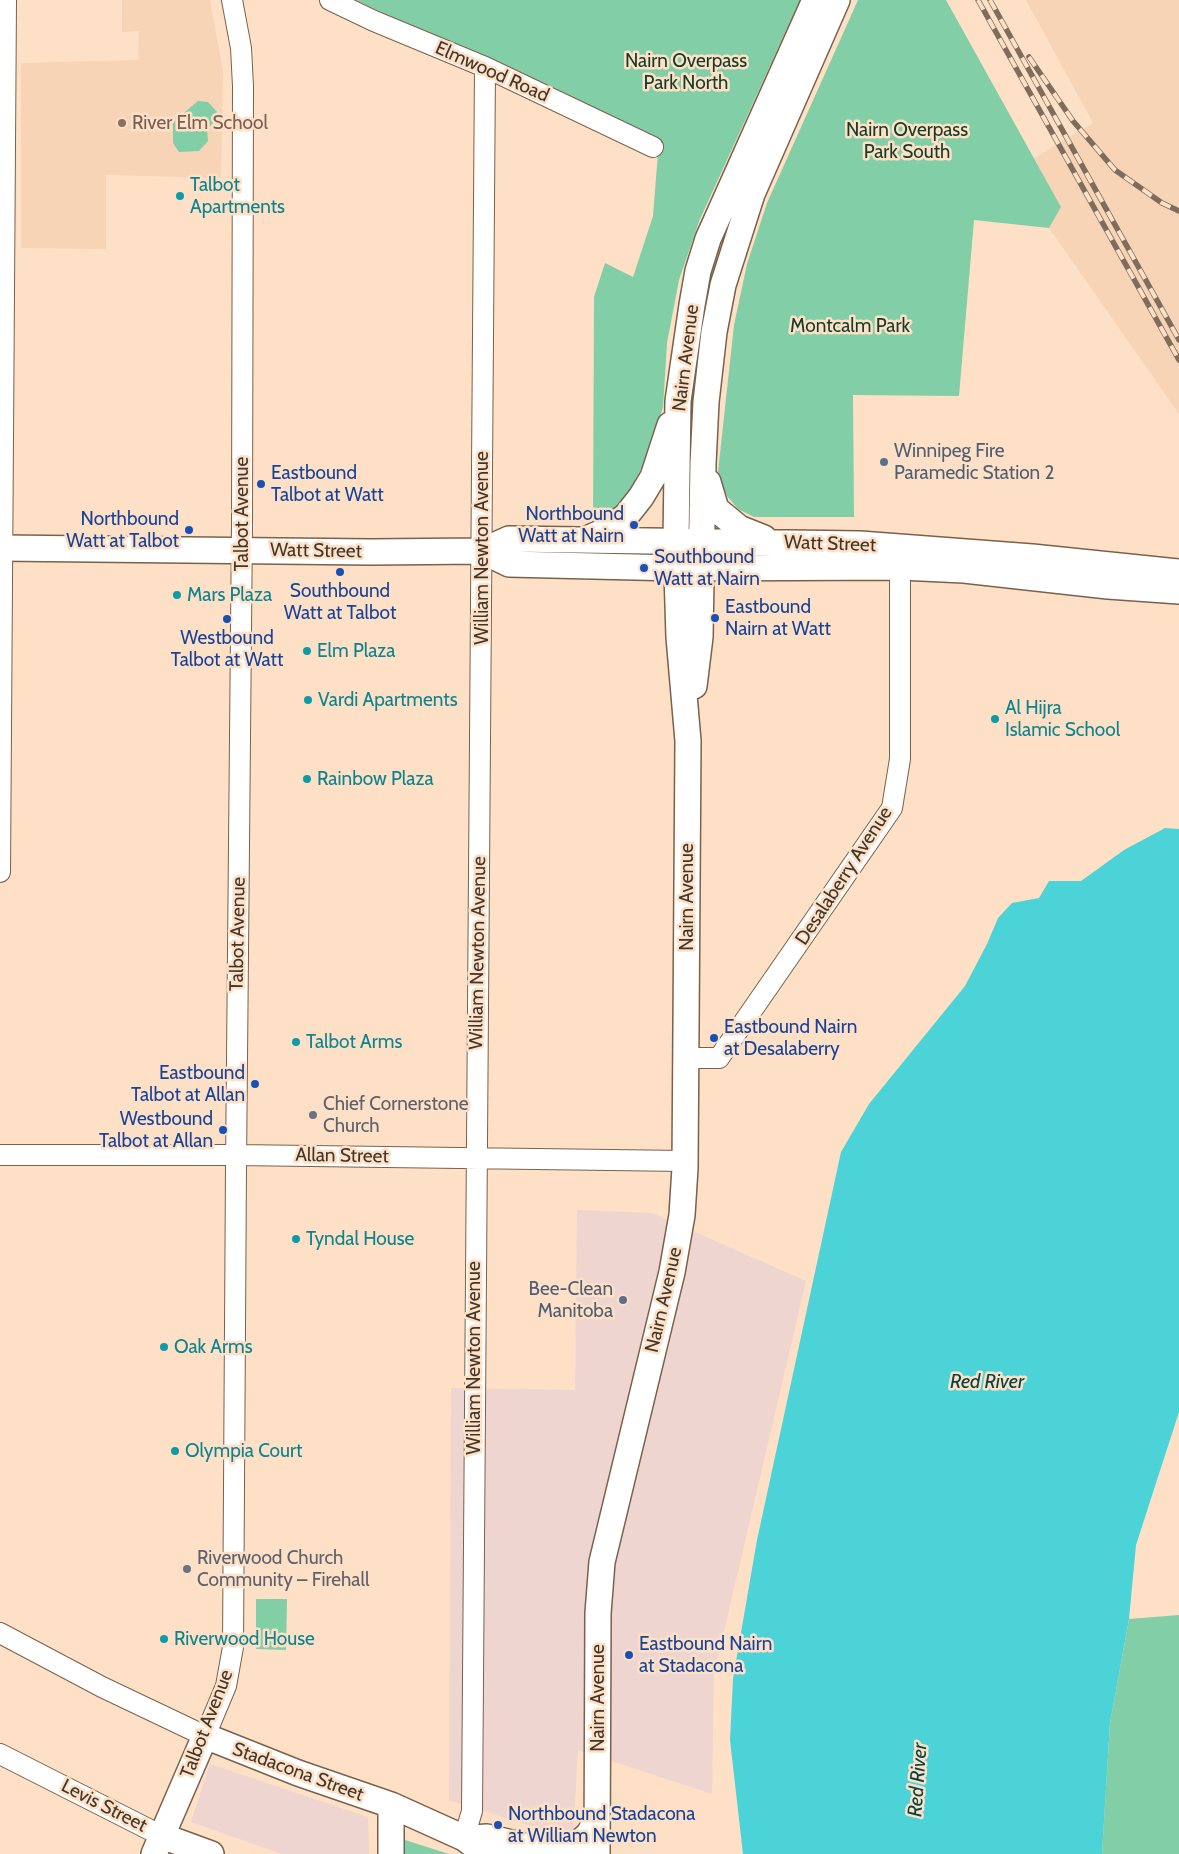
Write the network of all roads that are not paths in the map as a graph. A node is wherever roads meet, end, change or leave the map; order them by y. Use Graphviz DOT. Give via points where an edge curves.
graph roads {
  1 [pos="6,0"];
  2 [pos="232,0"];
  3 [pos="330,0"];
  4 [pos="815,0"];
  5 [pos="837,0"];
  6 [pos="485,67"];
  7 [pos="792,78"];
  8 [pos="653,147"];
  9 [pos="678,401"];
  10 [pos="703,464"];
  11 [pos="586,540"];
  12 [pos="676,541"];
  13 [pos="703,541"];
  14 [pos="776,543"];
  15 [pos="2,548"];
  16 [pos="242,551"];
  17 [pos="482,551"];
  18 [pos="900,557"];
  19 [pos="677,568"];
  20 [pos="702,568"];
  21 [pos="1179,572"];
  22 [pos="1179,591"];
  23 [pos="688,741"];
  24 [pos="0,872"];
  25 [pos="686,1058"];
  26 [pos="0,1155"];
  27 [pos="236,1155"];
  28 [pos="476,1158"];
  29 [pos="685,1161"];
  30 [pos="0,1633"];
  31 [pos="205,1736"];
  32 [pos="0,1754"];
  33 [pos="391,1805"];
  34 [pos="597,1819"];
  35 [pos="464,1838"];
  36 [pos="158,1845"];
  37 [pos="544,1853"];
  38 [pos="211,1854"];
  39 [pos="391,1854"];
  40 [pos="494,1854"];
  41 [pos="597,1854"];
  1 -- 15 [label="street"];
  2 -- 16 [label="street, Talbot Avenue" via="241,48 243,86"];
  3 -- 6 [label="street, Elmwood Road"];
  4 -- 7 [label="main road, Nairn Avenue"];
  5 -- 7 [label="main road, Nairn Avenue"];
  6 -- 8 [label="street, Elmwood Road"];
  6 -- 17 [label="street, William Newton Avenue"];
  7 -- 9 [label="main road, Nairn Avenue" via="708,239 698,271"];
  7 -- 10 [label="main road, Nairn Avenue" via="723,285 706,402"];
  9 -- 11 [label="main road" via="653,477 641,497 626,516"];
  9 -- 12 [label="main road, Nairn Avenue"];
  10 -- 13 [label="main road, Nairn Avenue"];
  10 -- 14 [label="main road" via="716,509 739,528"];
  11 -- 12 [label="main road, Watt Street"];
  11 -- 17 [label="main road, Watt Street" via="509,538"];
  12 -- 13 [label="main road, Watt Street"];
  12 -- 19 [label="main road, Nairn Avenue"];
  13 -- 14 [label="main road, Watt Street"];
  13 -- 20 [label="main road, Nairn Avenue"];
  14 -- 18 [label="main road, Watt Street" via="860,544"];
  15 -- 16 [label="main road, Watt Street"];
  15 -- 24 [label="street"];
  16 -- 17 [label="main road, Watt Street"];
  16 -- 27 [label="street, Talbot Avenue"];
  17 -- 19 [label="main road, Watt Street" via="509,564"];
  17 -- 28 [label="street, William Newton Avenue"];
  18 -- 20 [label="main road, Watt Street"];
  18 -- 21 [label="main road, Watt Street" via="1032,557"];
  18 -- 22 [label="main road, Watt Street" via="964,570"];
  18 -- 25 [label="street, Desalaberry Avenue" via="900,759 892,808 719,1058"];
  19 -- 20 [label="main road, Watt Street"];
  19 -- 23 [label="main road, Nairn Avenue"];
  20 -- 23 [label="main road, Nairn Avenue" via="700,637"];
  23 -- 25 [label="main road, Nairn Avenue"];
  25 -- 29 [label="main road, Nairn Avenue"];
  26 -- 27 [label="street, Allan Street"];
  27 -- 28 [label="street, Allan Street"];
  27 -- 31 [label="street, Talbot Avenue" via="234,1647 226,1686"];
  28 -- 29 [label="street, Allan Street"];
  28 -- 35 [label="street, William Newton Avenue" via="472,1811"];
  29 -- 34 [label="main road, Nairn Avenue" via="682,1215 672,1272 602,1562 598,1613"];
  30 -- 31 [label="street, Stadacona Street"];
  31 -- 33 [label="main road, Stadacona Street" via="298,1774"];
  31 -- 36 [label="main road, Talbot Avenue"];
  32 -- 36 [label="street, Levis Street"];
  33 -- 35 [label="main road, Stadacona Street"];
  33 -- 39 [label="main road"];
  34 -- 37 [label="main road" via="589,1834 578,1843"];
  34 -- 41 [label="main road, Nairn Avenue"];
  35 -- 37 [label="main road, Stadacona Street" via="487,1837"];
  35 -- 40 [label="main road, Stadacona Street" via="480,1850"];
  36 -- 38 [label="main road, Levis Street"];
}
